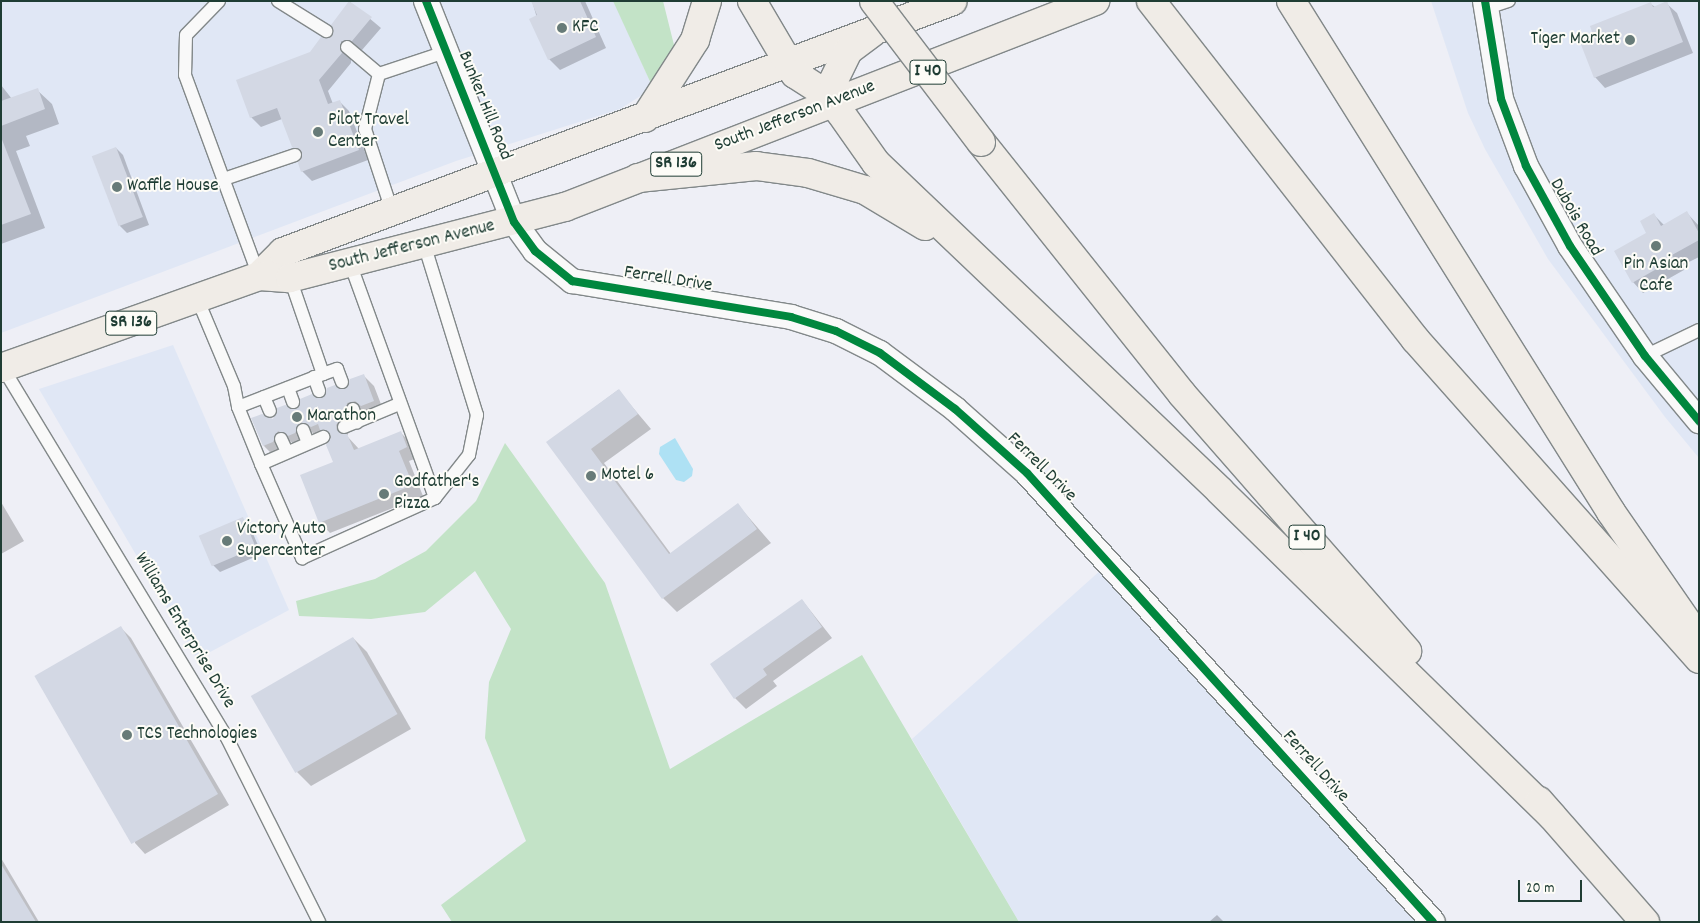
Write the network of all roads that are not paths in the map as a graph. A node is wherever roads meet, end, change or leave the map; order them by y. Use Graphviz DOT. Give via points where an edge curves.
graph roads {
  1 [pos="219,1"];
  2 [pos="278,1"];
  3 [pos="426,1"];
  4 [pos="707,1"];
  5 [pos="752,1"];
  6 [pos="874,1"];
  7 [pos="953,1"];
  8 [pos="1095,1"];
  9 [pos="1151,1"];
  10 [pos="1291,1"];
  11 [pos="1494,3"];
  12 [pos="326,31"];
  13 [pos="873,32"];
  14 [pos="347,47"];
  15 [pos="445,52"];
  16 [pos="788,64"];
  17 [pos="379,74"];
  18 [pos="836,101"];
  19 [pos="645,118"];
  20 [pos="295,155"];
  21 [pos="494,174"];
  22 [pos="638,178"];
  23 [pos="224,179"];
  24 [pos="392,211"];
  25 [pos="514,222"];
  26 [pos="424,244"];
  27 [pos="350,263"];
  28 [pos="259,276"];
  29 [pos="994,276"];
  30 [pos="290,278"];
  31 [pos="197,298"];
  32 [pos="1699,330"];
  33 [pos="1645,356"];
  34 [pos="2,368"];
  35 [pos="318,375"];
  36 [pos="342,382"];
  37 [pos="288,388"];
  38 [pos="319,391"];
  39 [pos="264,397"];
  40 [pos="293,402"];
  41 [pos="400,404"];
  42 [pos="238,407"];
  43 [pos="353,409"];
  44 [pos="270,411"];
  45 [pos="1699,421"];
  46 [pos="358,422"];
  47 [pos="344,427"];
  48 [pos="303,430"];
  49 [pos="323,437"];
  50 [pos="281,439"];
  51 [pos="308,443"];
  52 [pos="287,452"];
  53 [pos="260,464"];
  54 [pos="435,498"];
  55 [pos="1699,639"];
  56 [pos="1699,659"];
  57 [pos="1552,816"];
  58 [pos="319,922"];
  59 [pos="1434,922"];
  60 [pos="1645,922"];
  1 -- 23 [label="lane" via="186,35 185,75"];
  2 -- 12 [label="lane"];
  3 -- 15 [label="street, Bunker Hill Road"];
  4 -- 19 [label="main road" via="695,40"];
  5 -- 16 [label="main road"];
  6 -- 57 [label="main road, I 40, bridge" via="981,142 1182,394"];
  7 -- 13 [label="main road, South Jefferson Avenue / SR 136"];
  8 -- 18 [label="main road, South Jefferson Avenue / SR 136"];
  9 -- 56 [label="main road" via="1415,339"];
  10 -- 55 [label="main road" via="1611,512"];
  11 -- 33 [label="street, Dubois Road" via="1500,99 1526,166 1570,246"];
  13 -- 16 [label="main road, South Jefferson Avenue / SR 136"];
  13 -- 18 [label="main road" via="848,51 835,72"];
  14 -- 17 [label="lane"];
  15 -- 17 [label="lane"];
  15 -- 21 [label="street, Bunker Hill Road"];
  16 -- 18 [label="main road" via="805,83"];
  16 -- 19 [label="main road, South Jefferson Avenue / SR 136"];
  17 -- 24 [label="lane" via="359,131"];
  18 -- 22 [label="main road, South Jefferson Avenue / SR 136"];
  18 -- 29 [label="main road" via="851,131 876,164"];
  19 -- 21 [label="main road, South Jefferson Avenue / SR 136"];
  20 -- 23 [label="lane"];
  21 -- 24 [label="main road, South Jefferson Avenue / SR 136"];
  21 -- 25 [label="street, Bunker Hill Road"];
  22 -- 25 [label="main road, South Jefferson Avenue / SR 136" via="565,207"];
  22 -- 29 [label="main road" via="756,166 808,173 865,190 917,220"];
  23 -- 28 [label="lane"];
  24 -- 28 [label="main road, South Jefferson Avenue / SR 136" via="283,252"];
  25 -- 26 [label="main road, South Jefferson Avenue / SR 136"];
  25 -- 59 [label="street, Ferrell Drive" via="535,251 572,281 791,316 836,331 880,353 955,409 1027,473"];
  26 -- 27 [label="main road, South Jefferson Avenue / SR 136"];
  26 -- 54 [label="lane" via="477,415 469,455"];
  27 -- 30 [label="main road, South Jefferson Avenue / SR 136"];
  27 -- 41 [label="lane"];
  28 -- 30 [label="main road, South Jefferson Avenue / SR 136"];
  28 -- 31 [label="main road, South Jefferson Avenue / SR 136"];
  29 -- 57 [label="main road" via="1220,491"];
  30 -- 35 [label="lane"];
  31 -- 34 [label="main road, South Jefferson Avenue / SR 136"];
  31 -- 42 [label="lane" via="234,386"];
  32 -- 33 [label="lane"];
  33 -- 45 [label="street, Dubois Road"];
  34 -- 58 [label="lane, Williams Enterprise Drive" via="227,738"];
  35 -- 36 [label="lane" via="337,369"];
  35 -- 37 [label="lane"];
  35 -- 38 [label="lane"];
  37 -- 39 [label="lane"];
  37 -- 40 [label="lane"];
  39 -- 42 [label="lane"];
  39 -- 44 [label="lane"];
  41 -- 46 [label="lane"];
  41 -- 54 [label="lane"];
  42 -- 53 [label="lane"];
  43 -- 46 [label="lane"];
  46 -- 47 [label="lane"];
  48 -- 51 [label="lane"];
  49 -- 51 [label="lane"];
  50 -- 52 [label="lane"];
  51 -- 52 [label="lane"];
  52 -- 53 [label="lane"];
  53 -- 54 [label="lane" via="302,558"];
  57 -- 60 [label="main road, I 40"];
}
